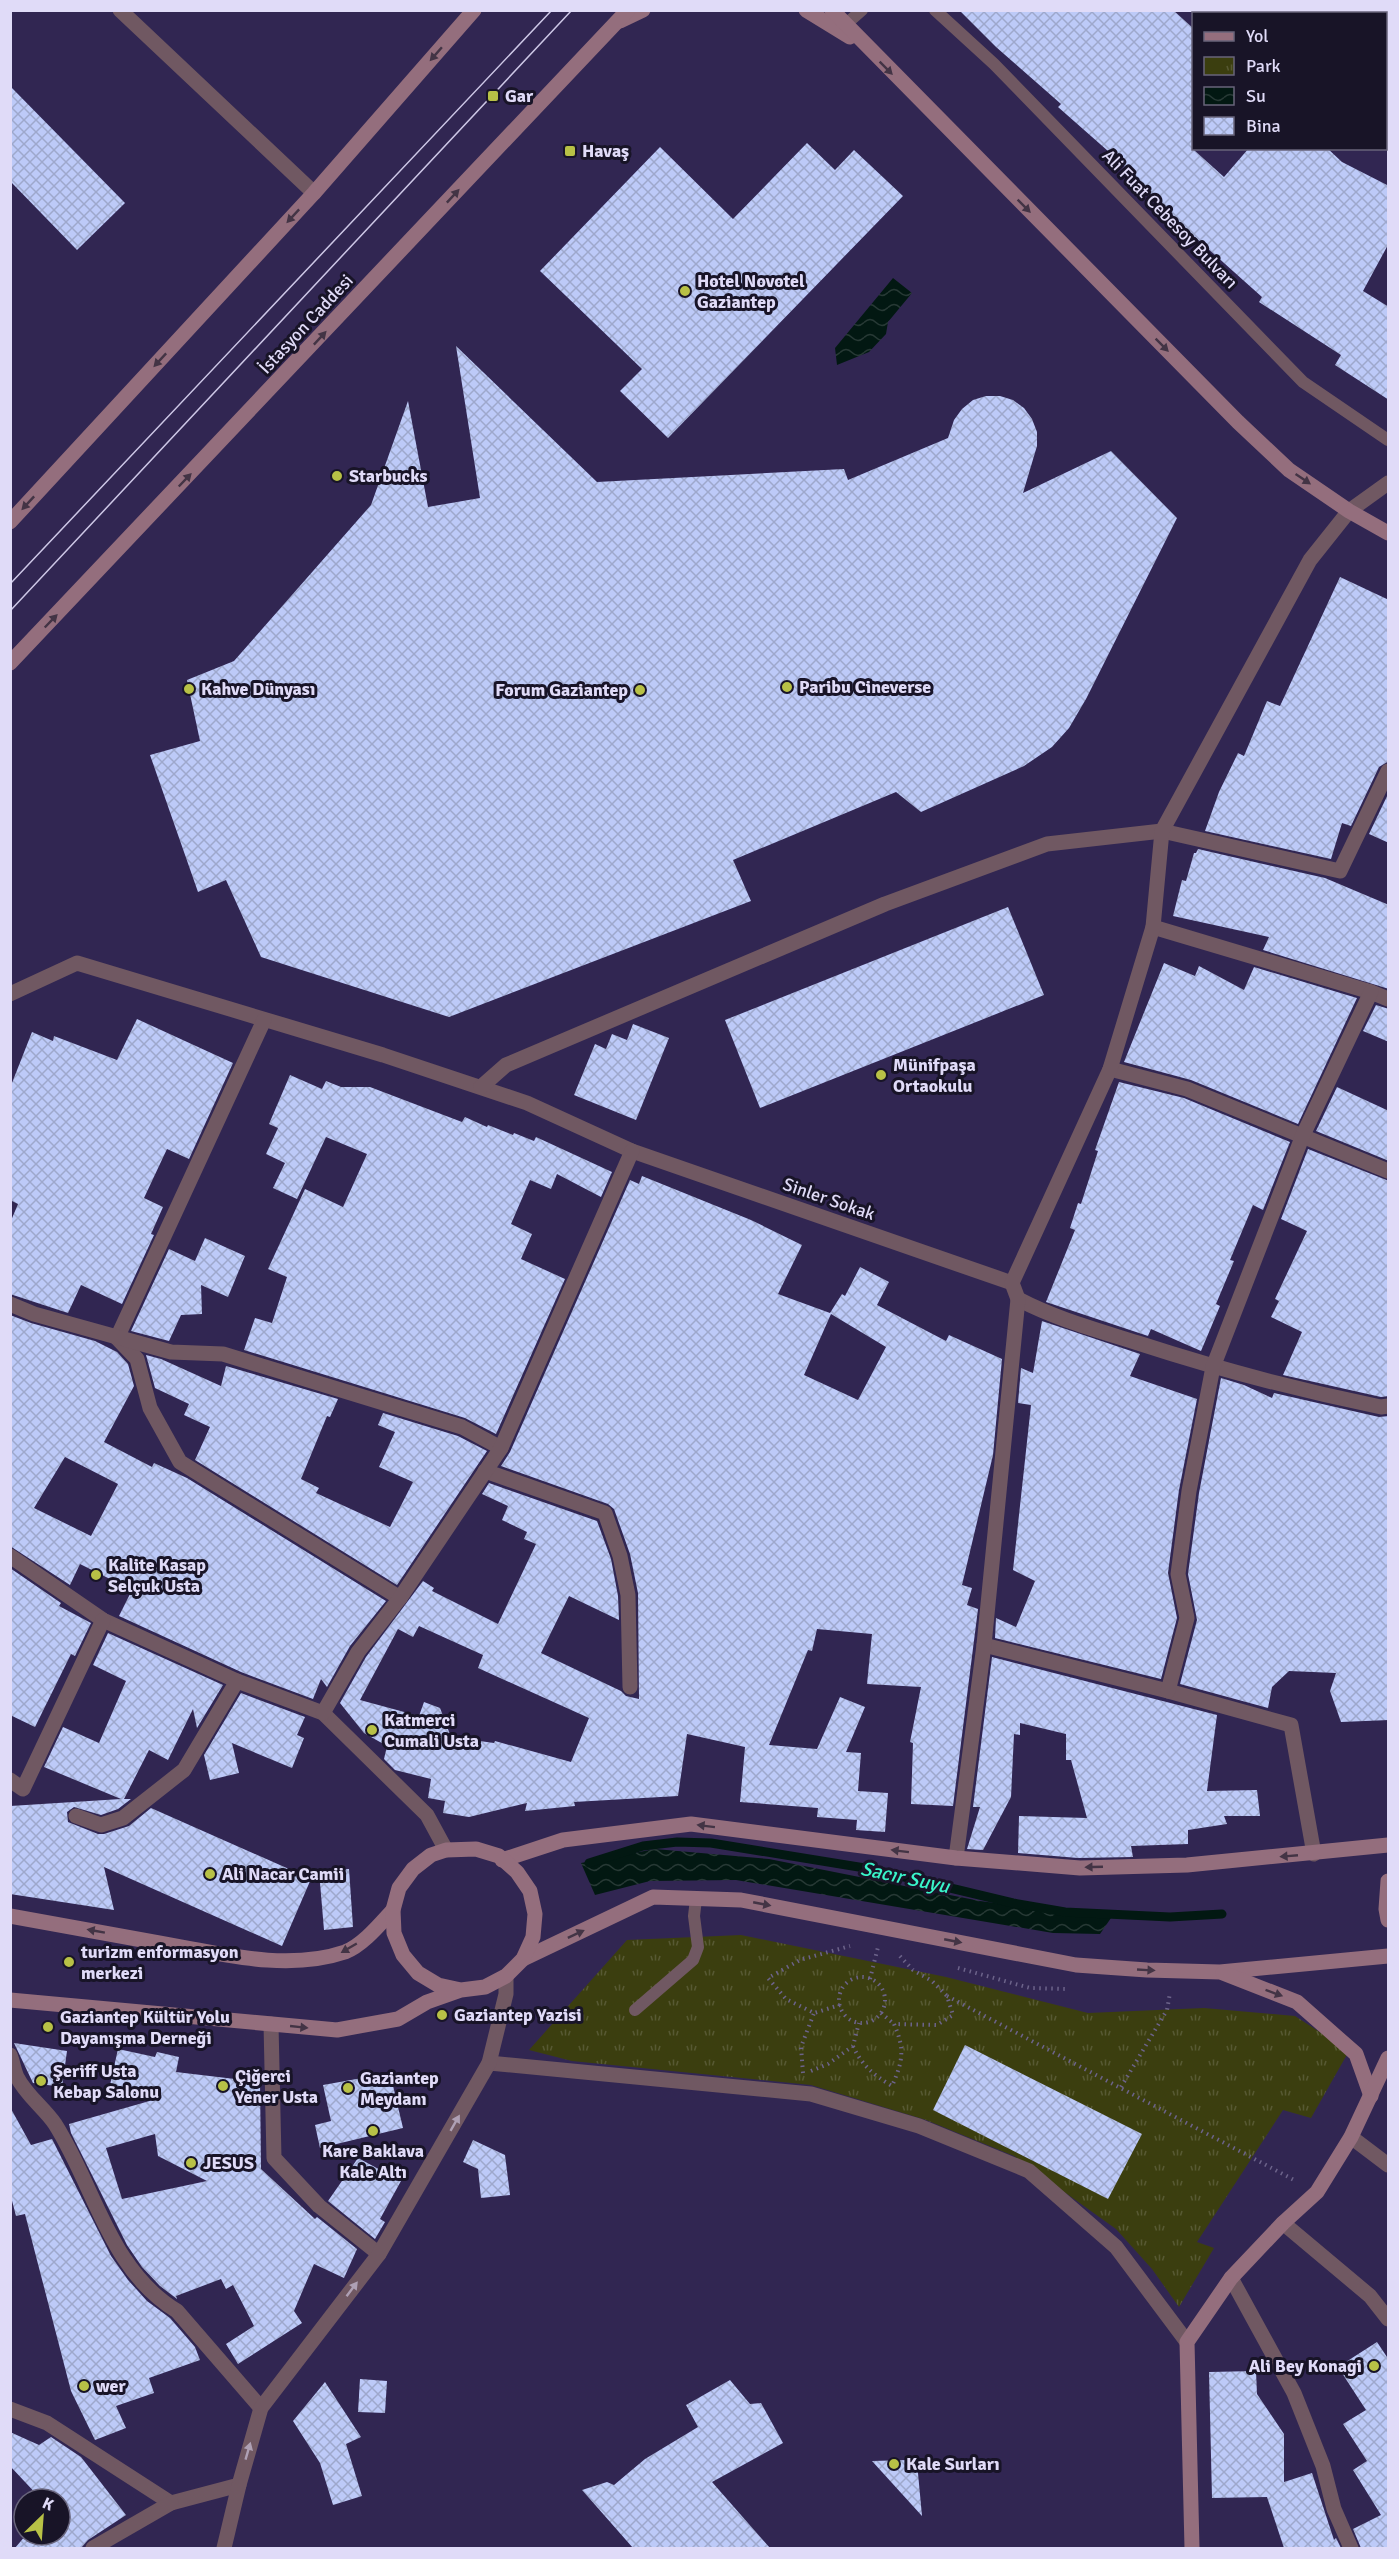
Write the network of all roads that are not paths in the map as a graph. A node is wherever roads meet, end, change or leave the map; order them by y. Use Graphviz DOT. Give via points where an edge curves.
graph roads {
  1 [pos="120,10"];
  2 [pos="474,10"];
  3 [pos="628,10"];
  4 [pos="643,10"];
  5 [pos="806,10"];
  6 [pos="832,10"];
  7 [pos="862,10"];
  8 [pos="934,10"];
  9 [pos="617,22"];
  10 [pos="845,25"];
  11 [pos="867,48"];
  12 [pos="314,193"];
  13 [pos="1389,440"];
  14 [pos="1389,483"];
  15 [pos="1349,511"];
  16 [pos="10,522"];
  17 [pos="1389,533"];
  18 [pos="10,663"];
  19 [pos="1387,778"];
  20 [pos="1162,831"];
  21 [pos="1153,927"];
  22 [pos="1371,992"];
  23 [pos="10,994"];
  24 [pos="1389,999"];
  25 [pos="264,1020"];
  26 [pos="1110,1069"];
  27 [pos="481,1087"];
  28 [pos="1303,1135"];
  29 [pos="632,1151"];
  30 [pos="1389,1171"];
  31 [pos="1012,1283"];
  32 [pos="1018,1299"];
  33 [pos="10,1304"];
  34 [pos="117,1338"];
  35 [pos="1213,1367"];
  36 [pos="1389,1406"];
  37 [pos="501,1448"];
  38 [pos="485,1471"];
  39 [pos="10,1556"];
  40 [pos="400,1598"];
  41 [pos="103,1620"];
  42 [pos="984,1645"];
  43 [pos="237,1681"];
  44 [pos="630,1687"];
  45 [pos="1168,1691"];
  46 [pos="323,1713"];
  47 [pos="10,1780"];
  48 [pos="76,1816"];
  49 [pos="1389,1845"];
  50 [pos="446,1850"];
  51 [pos="1314,1854"];
  52 [pos="956,1858"];
  53 [pos="502,1860"];
  54 [pos="1389,1881"];
  55 [pos="696,1899"];
  56 [pos="393,1910"];
  57 [pos="10,1916"];
  58 [pos="1389,1920"];
  59 [pos="1389,1956"];
  60 [pos="523,1959"];
  61 [pos="1220,1972"];
  62 [pos="507,1976"];
  63 [pos="461,1990"];
  64 [pos="10,2000"];
  65 [pos="635,2010"];
  66 [pos="272,2024"];
  67 [pos="10,2055"];
  68 [pos="1389,2058"];
  69 [pos="489,2063"];
  70 [pos="1371,2096"];
  71 [pos="1351,2137"];
  72 [pos="1389,2165"];
  73 [pos="1283,2223"];
  74 [pos="379,2254"];
  75 [pos="1231,2278"];
  76 [pos="1389,2319"];
  77 [pos="1187,2342"];
  78 [pos="261,2408"];
  79 [pos="10,2409"];
  80 [pos="239,2485"];
  81 [pos="171,2503"];
  82 [pos="93,2548"];
  83 [pos="224,2548"];
  84 [pos="1192,2548"];
  85 [pos="1351,2548"];
  1 -- 12 [label="street"];
  2 -- 12 [label="main road, one-way"];
  3 -- 9 [label="main road, İstasyon Caddesi"];
  4 -- 9 [label="main road"];
  5 -- 11 [label="main road"];
  6 -- 10 [label="main road"];
  7 -- 10 [label="lane"];
  8 -- 13 [label="lane, Ali Fuat Cebesoy Bulvarı" via="994,64 1303,382"];
  18 -- 9 [label="main road, İstasyon Caddesi, one-way"];
  10 -- 11 [label="main road"];
  11 -- 15 [label="main road, one-way" via="1238,422 1289,470"];
  12 -- 16 [label="main road, one-way"];
  14 -- 15 [label="street"];
  15 -- 17 [label="main road"];
  15 -- 20 [label="street" via="1310,560"];
  19 -- 20 [label="street" via="1340,871"];
  20 -- 21 [label="street"];
  20 -- 27 [label="street" via="1047,844 885,904 506,1065"];
  21 -- 22 [label="street"];
  21 -- 26 [label="street"];
  22 -- 24 [label="street"];
  22 -- 28 [label="street"];
  23 -- 25 [label="street, Sinler Sokak" via="77,963"];
  25 -- 27 [label="street, Sinler Sokak"];
  25 -- 34 [label="street"];
  26 -- 28 [label="street" via="1187,1089"];
  26 -- 31 [label="street"];
  27 -- 29 [label="street, Sinler Sokak" via="527,1103"];
  28 -- 30 [label="street"];
  28 -- 35 [label="street"];
  29 -- 31 [label="street, Sinler Sokak"];
  29 -- 37 [label="street"];
  31 -- 32 [label="street"];
  32 -- 35 [label="street" via="1046,1314"];
  32 -- 42 [label="street"];
  33 -- 34 [label="street"];
  34 -- 37 [label="street" via="171,1352 223,1354 462,1427"];
  34 -- 40 [label="street" via="137,1359 150,1408 180,1462"];
  35 -- 36 [label="street" via="1290,1388"];
  35 -- 45 [label="street" via="1178,1574 1187,1618"];
  37 -- 38 [label="street"];
  38 -- 40 [label="street"];
  38 -- 44 [label="street" via="605,1513 628,1595"];
  39 -- 41 [label="street"];
  40 -- 46 [label="street" via="358,1652"];
  41 -- 43 [label="street"];
  41 -- 47 [label="street" via="23,1789"];
  42 -- 45 [label="street"];
  42 -- 52 [label="street"];
  43 -- 46 [label="street"];
  43 -- 48 [label="street" via="184,1770 123,1818 101,1825"];
  45 -- 51 [label="street" via="1291,1725"];
  46 -- 50 [label="street" via="427,1815"];
  49 -- 51 [label="main road"];
  50 -- 53 [label="main road" via="476,1849"];
  50 -- 56 [label="main road" via="431,1855 413,1869 399,1888"];
  51 -- 52 [label="main road, one-way" via="1187,1865 1080,1868"];
  52 -- 53 [label="main road, one-way" via="692,1824 563,1840"];
  53 -- 60 [label="main road" via="517,1872 530,1891 535,1914 533,1937"];
  54 -- 58 [label="main road"];
  60 -- 55 [label="main road, one-way" via="653,1897"];
  55 -- 61 [label="main road, one-way" via="741,1900 1076,1965"];
  55 -- 65 [label="lane" via="694,1916 699,1947 693,1960"];
  56 -- 57 [label="main road, one-way" via="347,1951 280,1961"];
  56 -- 63 [label="main road" via="394,1934 403,1956 418,1973 438,1985"];
  59 -- 61 [label="main road"];
  60 -- 62 [label="main road"];
  61 -- 70 [label="main road, one-way" via="1297,2002 1356,2054"];
  62 -- 63 [label="main road" via="485,1987"];
  62 -- 69 [label="street"];
  66 -- 63 [label="main road, one-way" via="347,2029 398,2019 427,2002"];
  64 -- 66 [label="main road"];
  66 -- 74 [label="street" via="274,2158 319,2206"];
  67 -- 78 [label="street" via="17,2077 55,2124 121,2256 161,2301 177,2311"];
  68 -- 70 [label="main road"];
  74 -- 69 [label="street, one-way"];
  69 -- 77 [label="street" via="811,2094 919,2126 1029,2171 1116,2247"];
  70 -- 71 [label="main road"];
  71 -- 72 [label="street"];
  71 -- 73 [label="main road" via="1317,2192"];
  73 -- 75 [label="main road"];
  73 -- 76 [label="street" via="1370,2296"];
  78 -- 74 [label="street, one-way"];
  75 -- 77 [label="main road"];
  75 -- 85 [label="street" via="1294,2393"];
  77 -- 84 [label="main road"];
  80 -- 78 [label="street, one-way"];
  79 -- 81 [label="street" via="47,2423"];
  80 -- 81 [label="street"];
  80 -- 83 [label="street"];
  81 -- 82 [label="street"];
}
